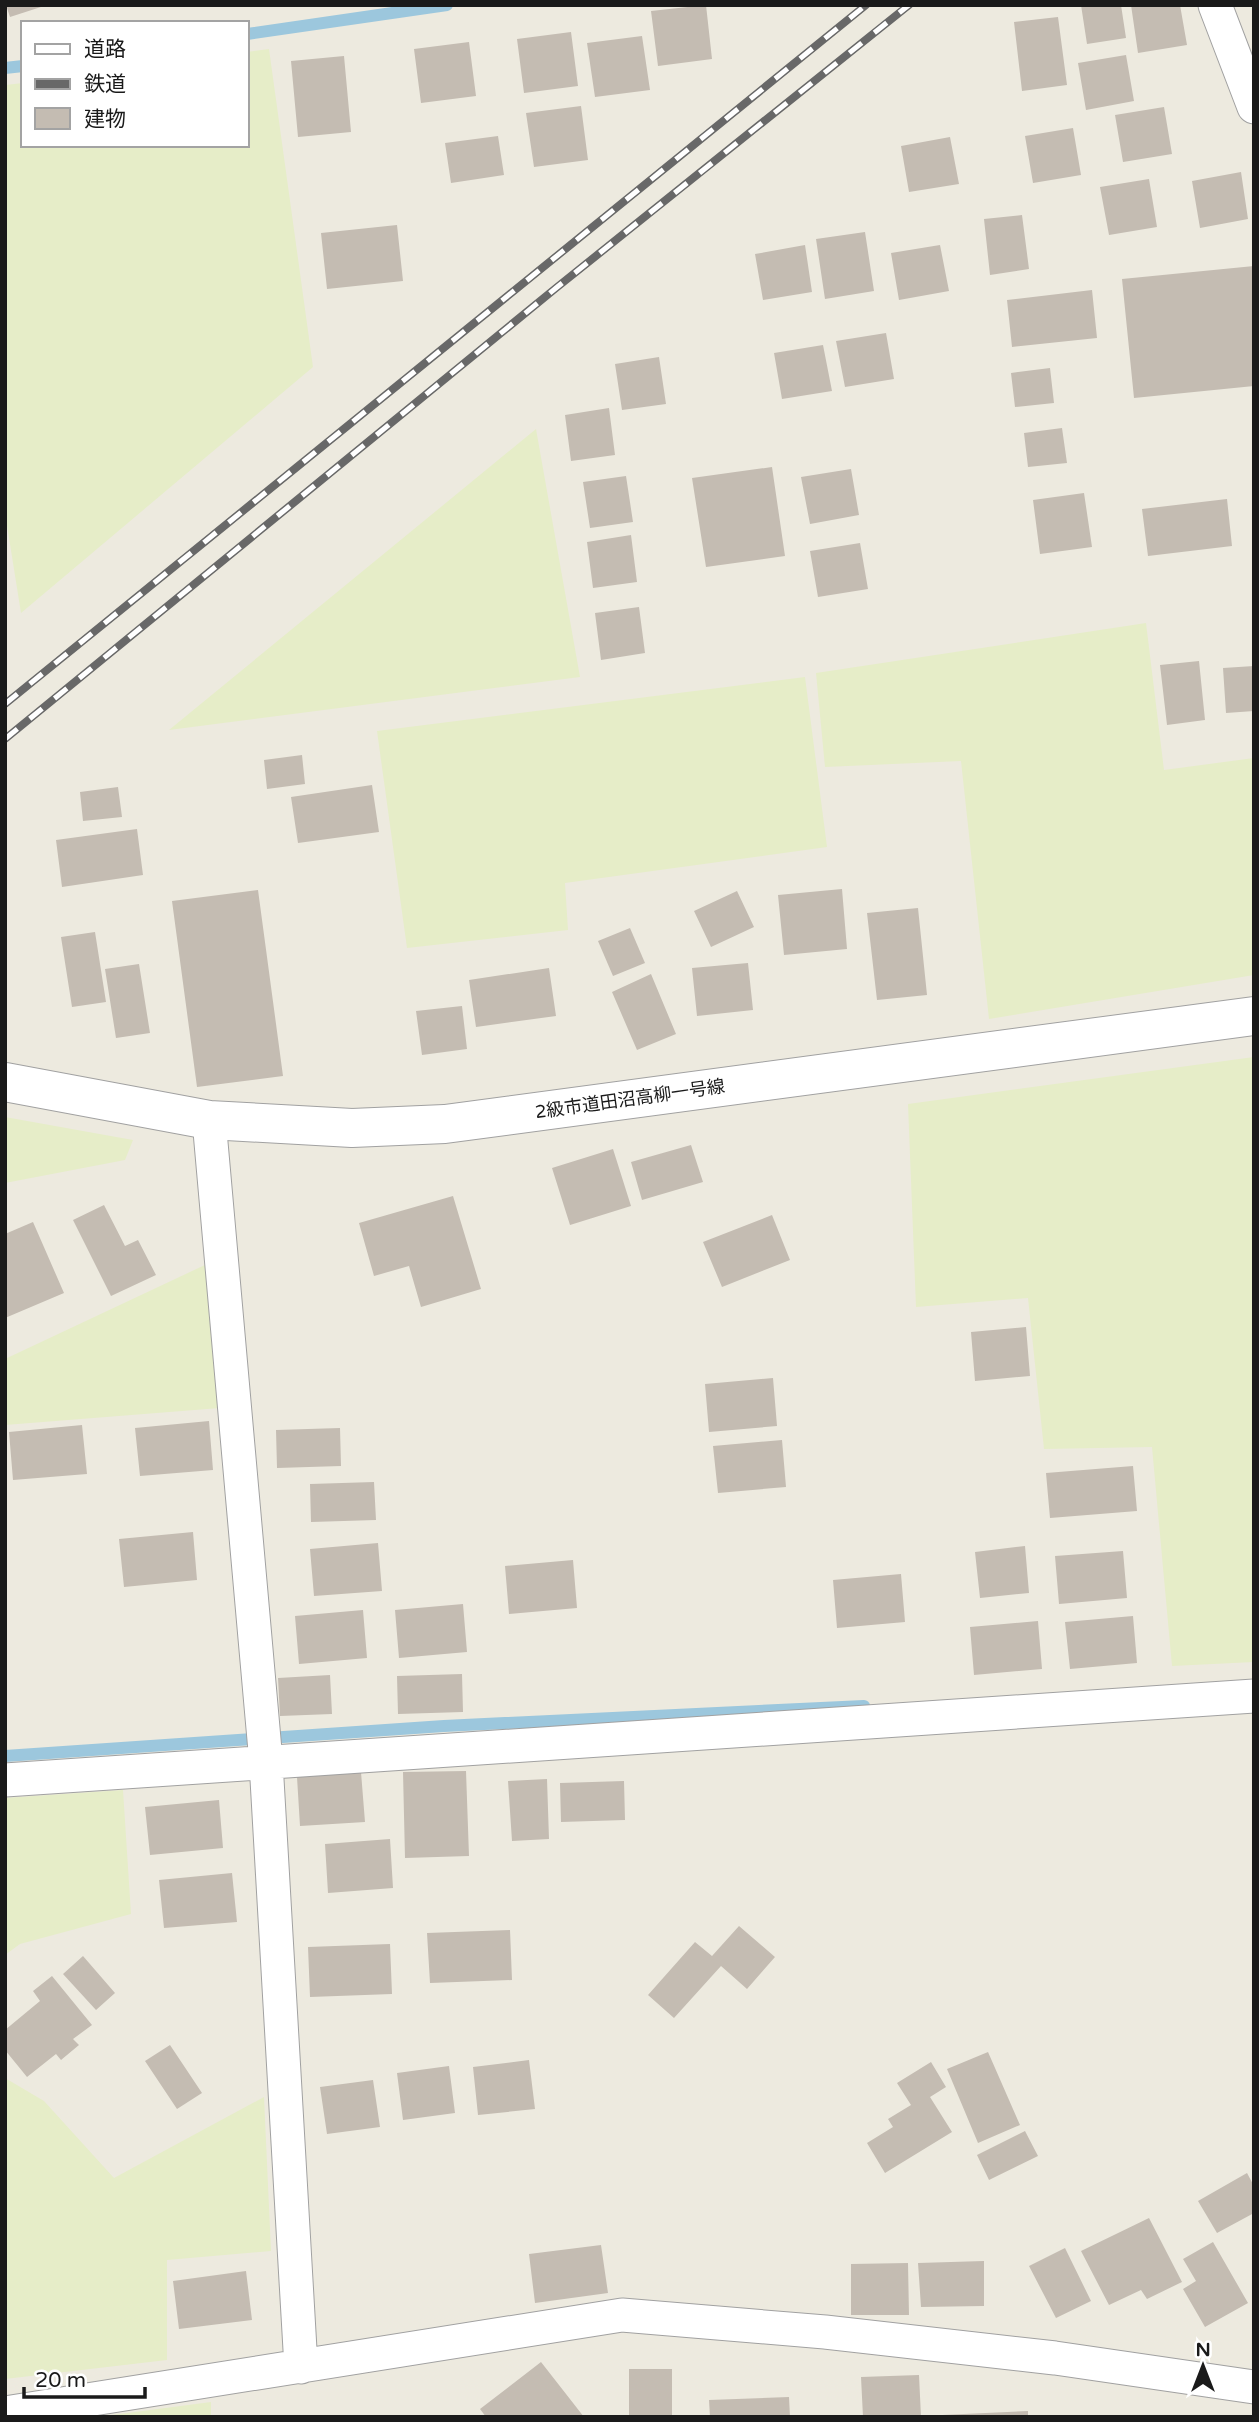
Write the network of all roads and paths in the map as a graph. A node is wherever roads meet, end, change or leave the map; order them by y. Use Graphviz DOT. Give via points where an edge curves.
graph roads {
  1 [pos="1215,5"];
  2 [pos="1254,107"];
  3 [pos="1254,1016"];
  4 [pos="5,1082"];
  5 [pos="209,1120"];
  6 [pos="1254,1696"];
  7 [pos="266,1762"];
  8 [pos="5,1780"];
  9 [pos="301,2367"];
  10 [pos="1254,2387"];
  11 [pos="5,2413"];
  1 -- 2 [label="street"];
  3 -- 5 [label="street, 2級市道田沼高柳一号線" via="445,1124 352,1128"];
  4 -- 5 [label="street, 2級市道田沼高柳一号線"];
  5 -- 7 [label="street"];
  6 -- 7 [label="street"];
  7 -- 8 [label="street"];
  7 -- 9 [label="street"];
  9 -- 10 [label="street" via="622,2315 1041,2356"];
  9 -- 11 [label="street"];
}
